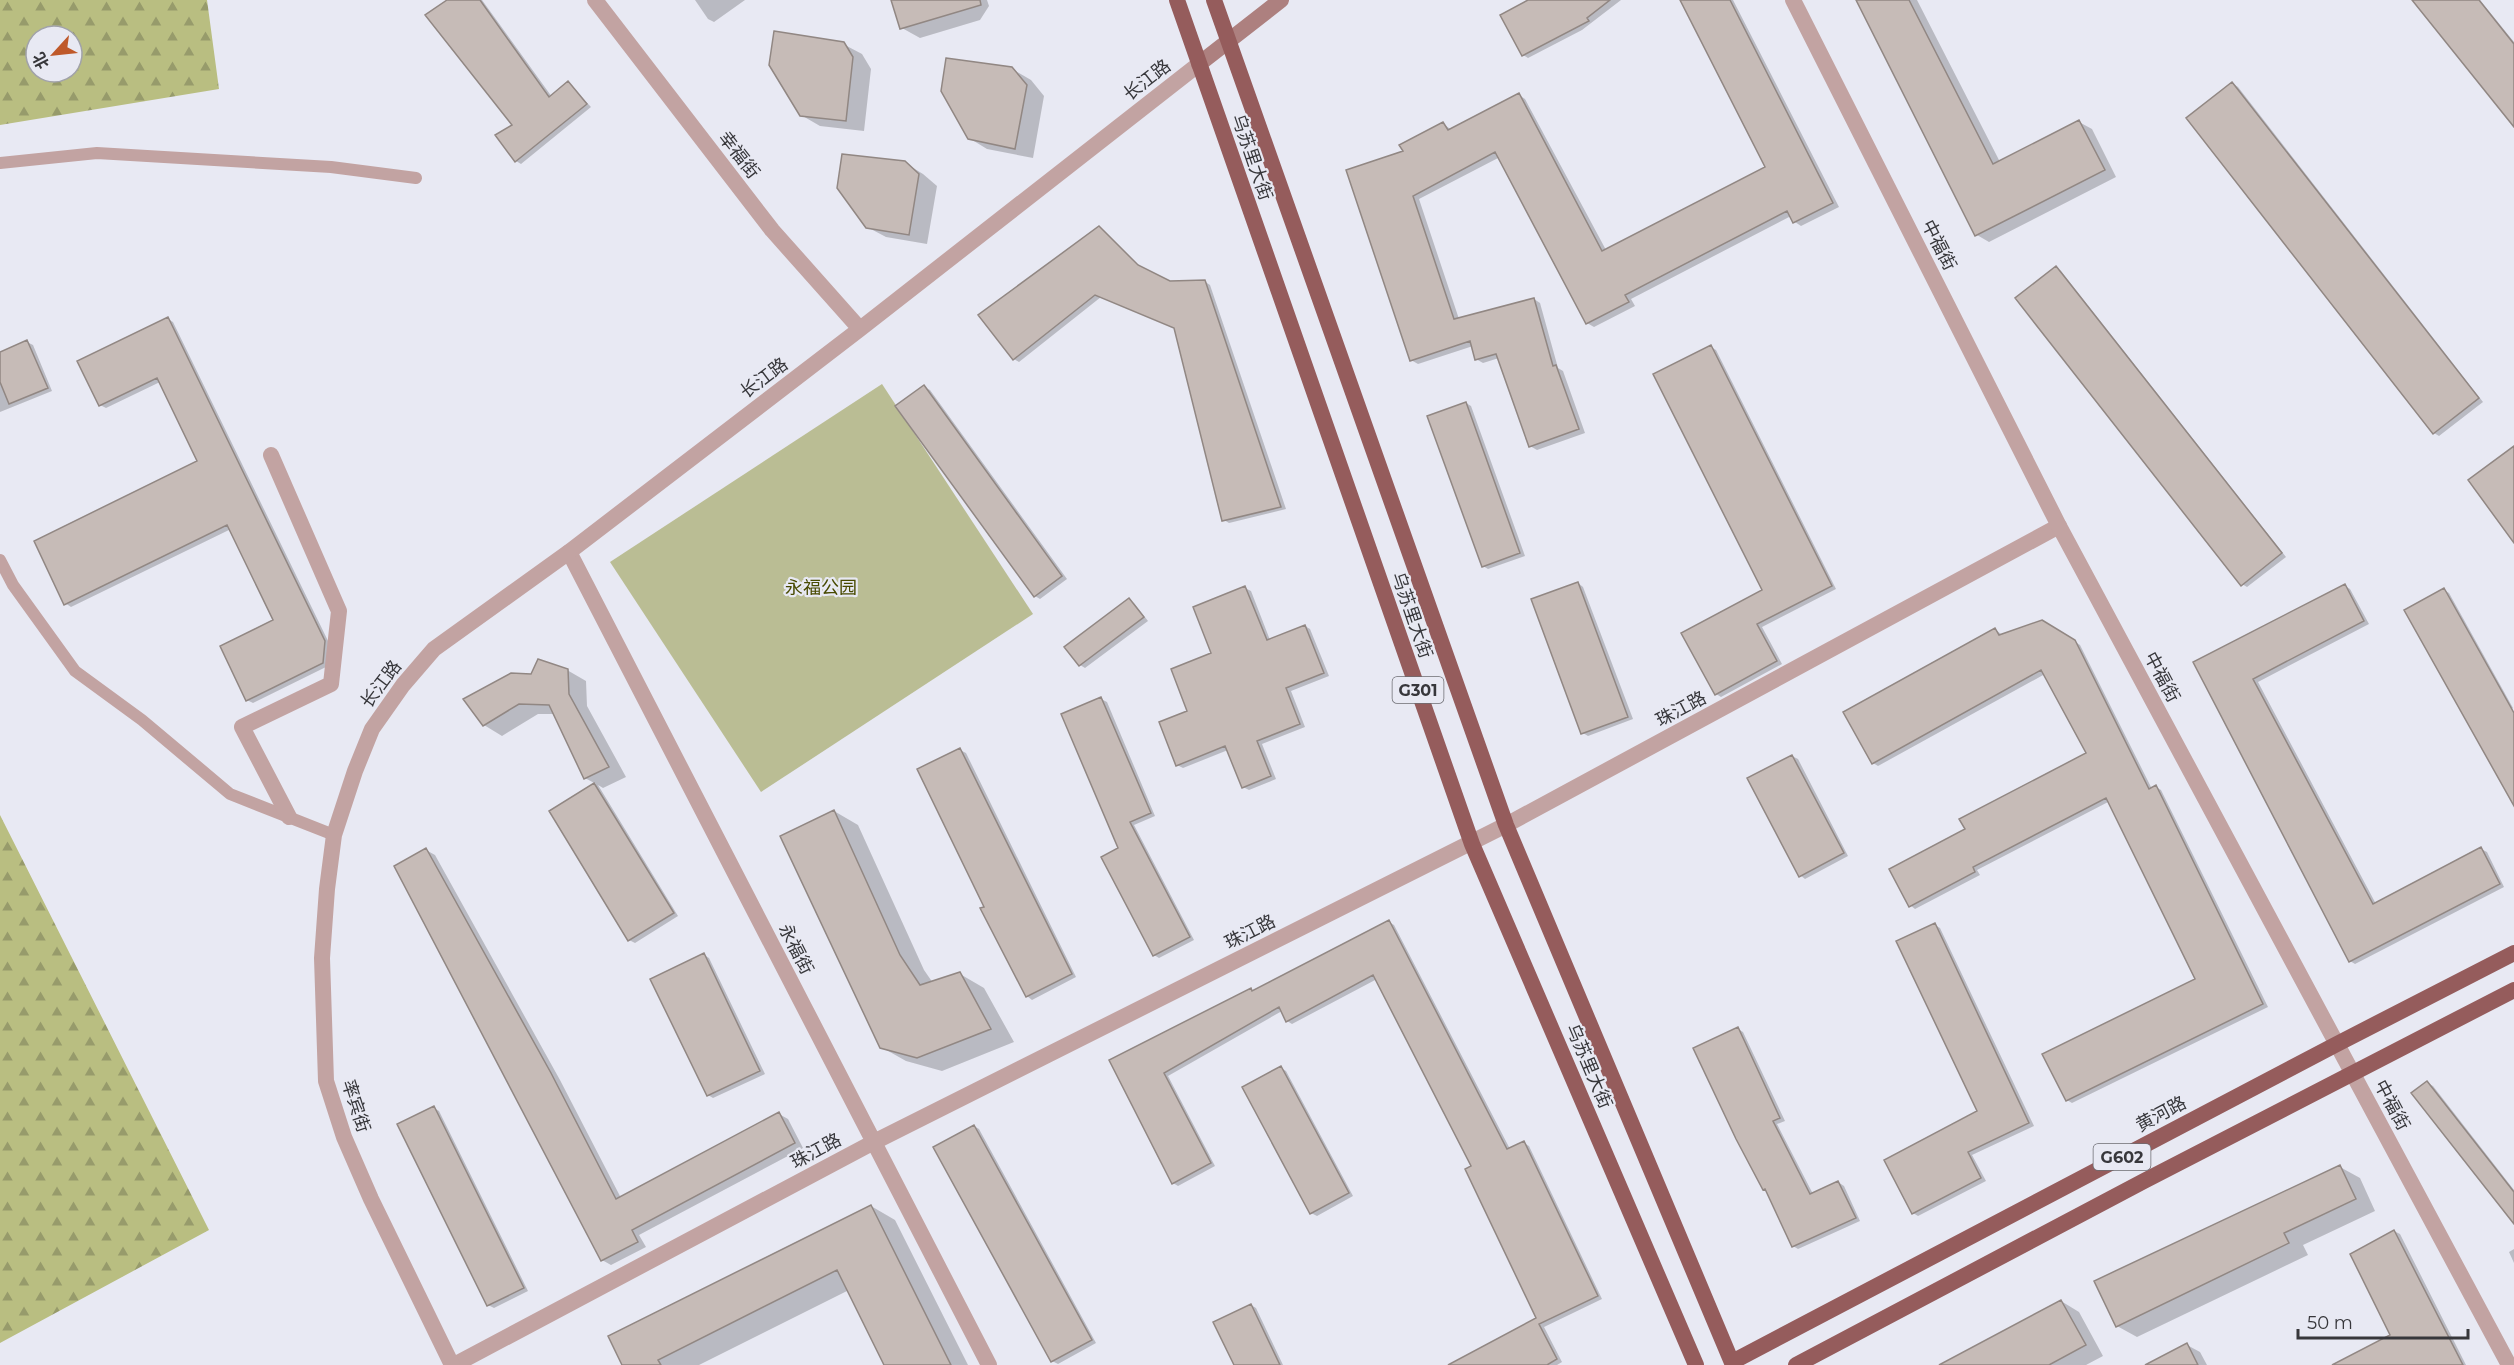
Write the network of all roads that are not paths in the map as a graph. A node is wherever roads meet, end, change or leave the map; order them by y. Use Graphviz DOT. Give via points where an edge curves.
graph roads {
  1 [pos="595,0"];
  2 [pos="1177,0"];
  3 [pos="1214,0"];
  4 [pos="1281,0"];
  5 [pos="1793,0"];
  6 [pos="1229,42"];
  7 [pos="1199,64"];
  8 [pos="0,164"];
  9 [pos="416,178"];
  10 [pos="860,329"];
  11 [pos="271,454"];
  12 [pos="2060,526"];
  13 [pos="569,552"];
  14 [pos="0,560"];
  15 [pos="289,818"];
  16 [pos="1506,825"];
  17 [pos="334,836"];
  18 [pos="1472,843"];
  19 [pos="2514,953"];
  20 [pos="2514,990"];
  21 [pos="2337,1044"];
  22 [pos="2353,1074"];
  23 [pos="874,1142"];
  24 [pos="1732,1364"];
  25 [pos="453,1365"];
  26 [pos="989,1365"];
  27 [pos="1696,1365"];
  28 [pos="1796,1365"];
  29 [pos="2509,1365"];
  1 -- 10 [label="street, 幸福街" via="772,230"];
  2 -- 7 [label="highway, 乌苏里大街 / G301"];
  3 -- 6 [label="highway, 乌苏里大街 / G301"];
  4 -- 6 [label="main road, 长江路"];
  5 -- 12 [label="street, 中福街"];
  6 -- 7 [label="main road, 长江路"];
  6 -- 16 [label="highway, 乌苏里大街 / G301"];
  7 -- 10 [label="street, 长江路"];
  7 -- 18 [label="highway, 乌苏里大街 / G301"];
  8 -- 9 [label="lane" via="97,153 331,167"];
  10 -- 13 [label="street, 长江路"];
  11 -- 15 [label="street" via="339,611 331,684 242,727"];
  12 -- 16 [label="street, 珠江路"];
  12 -- 21 [label="street, 中福街"];
  13 -- 17 [label="street, 长江路" via="435,649 403,684 372,729"];
  13 -- 23 [label="street, 永福街"];
  14 -- 15 [label="lane" via="13,585 75,671 142,720 230,794"];
  15 -- 17 [label="lane"];
  16 -- 18 [label="street, 珠江路"];
  16 -- 24 [label="highway, 乌苏里大街 / G301"];
  17 -- 25 [label="street, 率宾街" via="322,958 326,1081 344,1137 371,1199"];
  18 -- 23 [label="street, 珠江路"];
  18 -- 27 [label="highway, 乌苏里大街 / G301"];
  19 -- 21 [label="highway, 黄河路 / G602"];
  20 -- 22 [label="highway, G602"];
  21 -- 22 [label="street, 中福街"];
  21 -- 24 [label="highway, 黄河路 / G602"];
  22 -- 28 [label="highway, G602"];
  22 -- 29 [label="street, 中福街"];
  23 -- 25 [label="street, 珠江路"];
  23 -- 26 [label="street, 永福街"];
}
